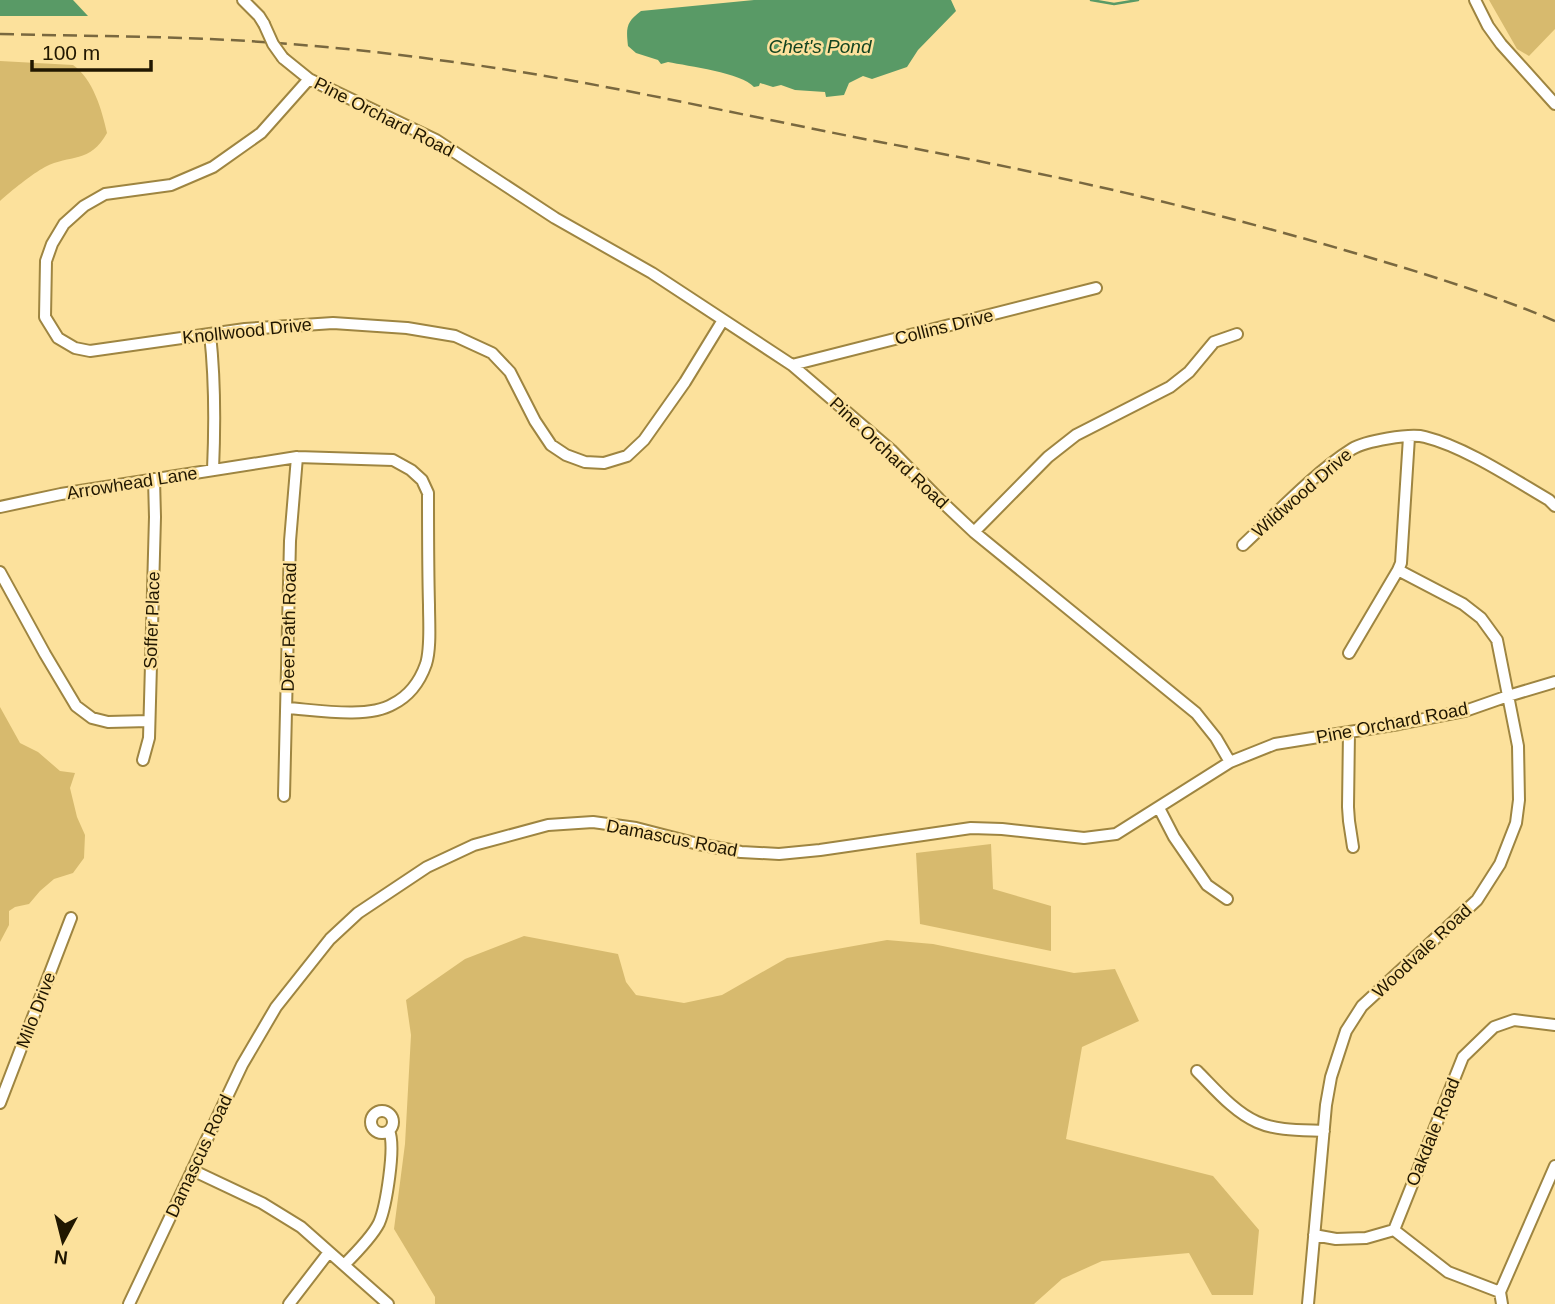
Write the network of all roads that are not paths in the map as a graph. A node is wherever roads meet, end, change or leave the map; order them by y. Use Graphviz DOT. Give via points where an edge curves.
graph roads {
  1 [pos="243,0"];
  2 [pos="1475,0"];
  3 [pos="309,79"];
  4 [pos="1555,104"];
  5 [pos="1096,288"];
  6 [pos="723,320"];
  7 [pos="210,334"];
  8 [pos="1237,334"];
  9 [pos="792,365"];
  10 [pos="1409,436"];
  11 [pos="297,457"];
  12 [pos="213,470"];
  13 [pos="154,479"];
  14 [pos="1555,506"];
  15 [pos="0,507"];
  16 [pos="974,532"];
  17 [pos="1243,545"];
  18 [pos="1398,570"];
  19 [pos="0,572"];
  20 [pos="1349,653"];
  21 [pos="1555,682"];
  22 [pos="1508,696"];
  23 [pos="287,708"];
  24 [pos="149,720"];
  25 [pos="1349,732"];
  26 [pos="143,760"];
  27 [pos="1230,762"];
  28 [pos="285,796"];
  29 [pos="1159,808"];
  30 [pos="1353,847"];
  31 [pos="1227,899"];
  32 [pos="71,918"];
  33 [pos="1555,1025"];
  34 [pos="1197,1071"];
  35 [pos="0,1103"];
  36 [pos="389,1131"];
  37 [pos="1324,1131"];
  38 [pos="1555,1166"];
  39 [pos="192,1170"];
  40 [pos="1394,1230"];
  41 [pos="1314,1235"];
  42 [pos="329,1252"];
  43 [pos="344,1265"];
  44 [pos="1500,1292"];
  45 [pos="129,1304"];
  46 [pos="289,1304"];
  47 [pos="388,1304"];
  48 [pos="1308,1304"];
  49 [pos="1503,1304"];
  1 -- 3 [label="street, Pine Orchard Road, bridge" via="260,16 283,58"];
  2 -- 4 [label="street" via="1501,44"];
  3 -- 6 [label="street, Pine Orchard Road" via="436,140"];
  3 -- 7 [label="street, Knollwood Drive" via="261,133 214,167 171,184 105,194 64,224 52,244 46,261 46,317 58,338 75,348 90,351"];
  5 -- 9 [label="street, Collins Drive"];
  6 -- 7 [label="street, Knollwood Drive" via="644,440 627,456 604,463 566,456 551,445 510,372 492,354 455,336 333,323"];
  6 -- 9 [label="street, Pine Orchard Road"];
  7 -- 12 [label="street, Arrowhead Lane"];
  8 -- 16 [label="street" via="1214,342 1170,387 1076,435"];
  9 -- 16 [label="street, Pine Orchard Road" via="891,450"];
  10 -- 14 [label="street, Wildwood Drive" via="1457,449"];
  10 -- 17 [label="street, Wildwood Drive" via="1354,447"];
  10 -- 18 [label="street"];
  11 -- 12 [label="street"];
  11 -- 23 [label="street, Deer Path Road" via="290,541"];
  11 -- 23 [label="street" via="394,460 422,480 428,493 429,625 421,676 410,692 392,705 335,712"];
  12 -- 13 [label="street, Arrowhead Lane"];
  13 -- 15 [label="street, Arrowhead Lane"];
  13 -- 24 [label="street, Soffer Place"];
  16 -- 27 [label="street, Pine Orchard Road" via="1196,713"];
  18 -- 20 [label="street"];
  18 -- 22 [label="street, Woodvale Road" via="1482,618 1497,640"];
  19 -- 24 [label="street" via="76,705 92,718 108,722"];
  21 -- 22 [label="street, Pine Orchard Road"];
  22 -- 25 [label="street, Pine Orchard Road" via="1465,711"];
  22 -- 37 [label="street, Woodvale Road" via="1518,746 1520,800 1500,864 1477,900 1362,1006 1346,1031 1331,1077"];
  23 -- 28 [label="street, Deer Path Road"];
  24 -- 26 [label="street, Soffer Place"];
  25 -- 27 [label="street, Pine Orchard Road" via="1275,744"];
  25 -- 30 [label="street" via="1348,807"];
  27 -- 29 [label="street, Damascus Road"];
  29 -- 31 [label="street" via="1207,885"];
  29 -- 39 [label="street, Damascus Road" via="1116,834 1084,838 971,828 820,850 766,853 593,822 548,825 474,845 427,867 358,913 330,939 276,1007 242,1065"];
  32 -- 35 [label="street, Milo Drive"];
  33 -- 40 [label="street, Oakdale Road" via="1514,1020 1494,1027 1463,1057"];
  34 -- 37 [label="street" via="1255,1122"];
  36 -- 43 [label="street" via="392,1150 379,1224"];
  37 -- 41 [label="street, Woodvale Road"];
  38 -- 44 [label="street"];
  39 -- 42 [label="street" via="262,1203 301,1227"];
  39 -- 45 [label="street, Damascus Road"];
  40 -- 41 [label="street" via="1366,1238"];
  40 -- 44 [label="street" via="1448,1272"];
  41 -- 48 [label="street, Woodvale Road"];
  42 -- 43 [label="street"];
  42 -- 46 [label="street"];
  43 -- 47 [label="street"];
  44 -- 49 [label="street"];
}
